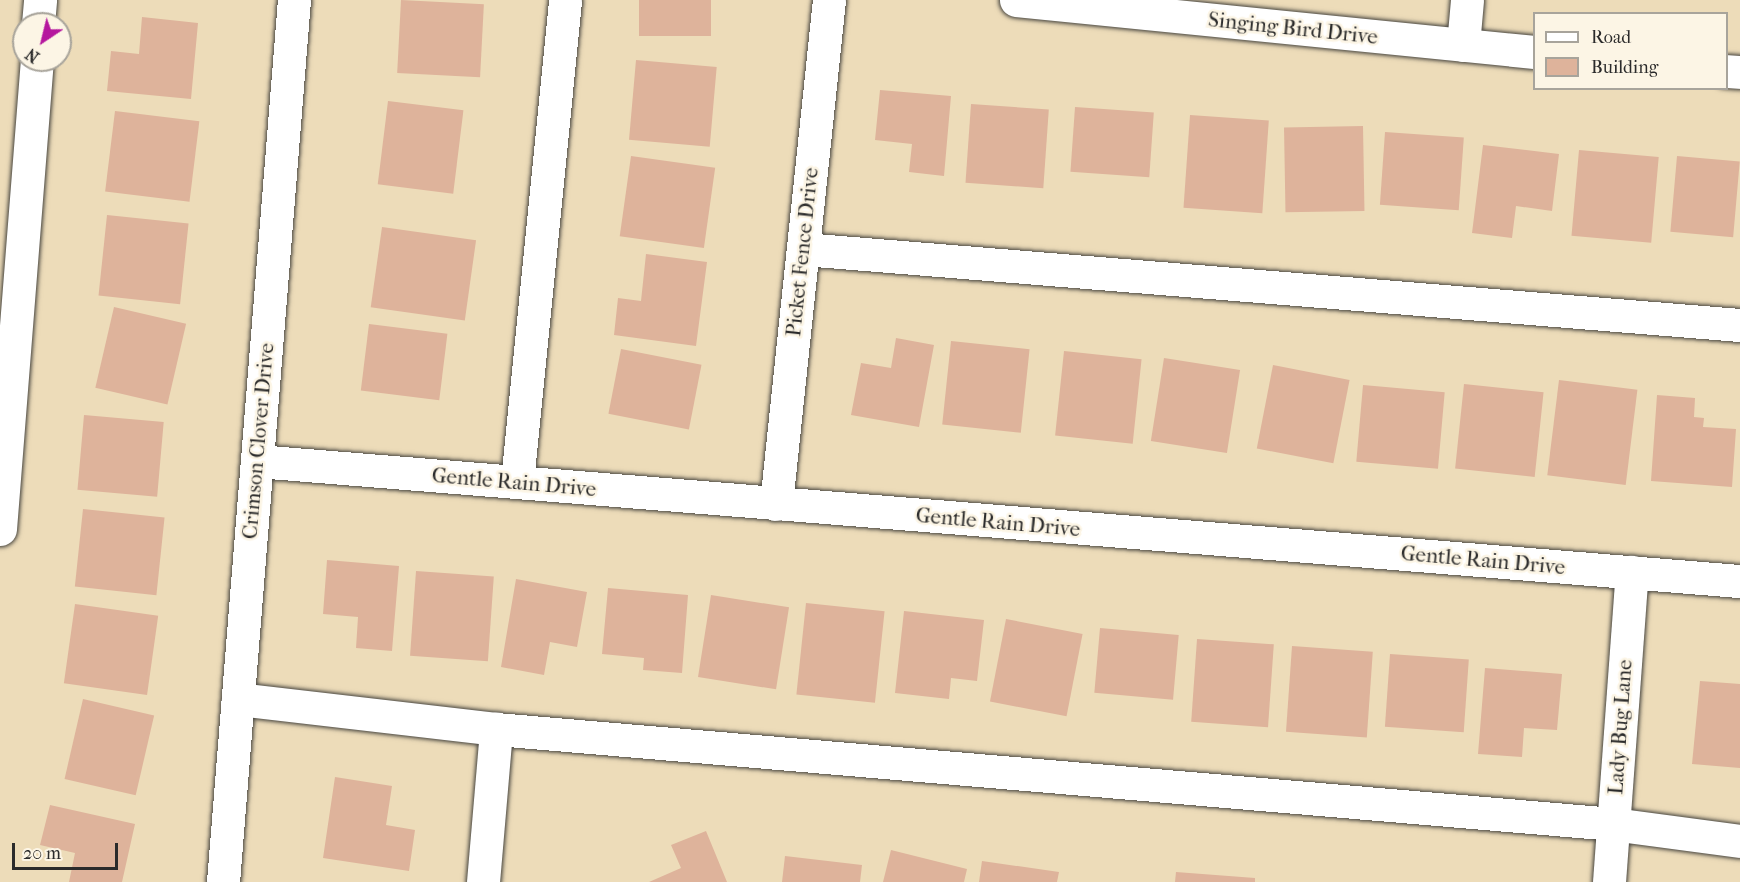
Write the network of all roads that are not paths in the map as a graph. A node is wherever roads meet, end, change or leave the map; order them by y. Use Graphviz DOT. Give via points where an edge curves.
graph roads {
  1 [pos="294,0"];
  2 [pos="565,0"];
  3 [pos="829,0"];
  4 [pos="1016,0"];
  5 [pos="1467,0"];
  6 [pos="1463,45"];
  7 [pos="1533,52"];
  8 [pos="36,72"];
  9 [pos="803,249"];
  10 [pos="1740,325"];
  11 [pos="257,460"];
  12 [pos="518,482"];
  13 [pos="776,504"];
  14 [pos="0,529"];
  15 [pos="1632,572"];
  16 [pos="1740,581"];
  17 [pos="238,699"];
  18 [pos="496,729"];
  19 [pos="1613,824"];
  20 [pos="1740,841"];
  21 [pos="223,882"];
  22 [pos="483,882"];
  23 [pos="1609,882"];
  1 -- 11 [label="street, Crimson Clover Drive"];
  2 -- 12 [label="street"];
  3 -- 9 [label="street, Picket Fence Drive"];
  4 -- 6 [label="street, Singing Bird Drive"];
  5 -- 6 [label="street"];
  6 -- 7 [label="street, Singing Bird Drive"];
  8 -- 14 [label="street"];
  9 -- 10 [label="street"];
  9 -- 13 [label="street, Picket Fence Drive"];
  11 -- 12 [label="street, Gentle Rain Drive"];
  11 -- 17 [label="street, Crimson Clover Drive"];
  12 -- 13 [label="street, Gentle Rain Drive"];
  13 -- 15 [label="street, Gentle Rain Drive"];
  15 -- 16 [label="street, Gentle Rain Drive"];
  15 -- 19 [label="street, Lady Bug Lane"];
  17 -- 18 [label="street"];
  17 -- 21 [label="street, Crimson Clover Drive"];
  18 -- 19 [label="street"];
  18 -- 22 [label="street"];
  19 -- 20 [label="street"];
  19 -- 23 [label="street, Lady Bug Lane"];
}
